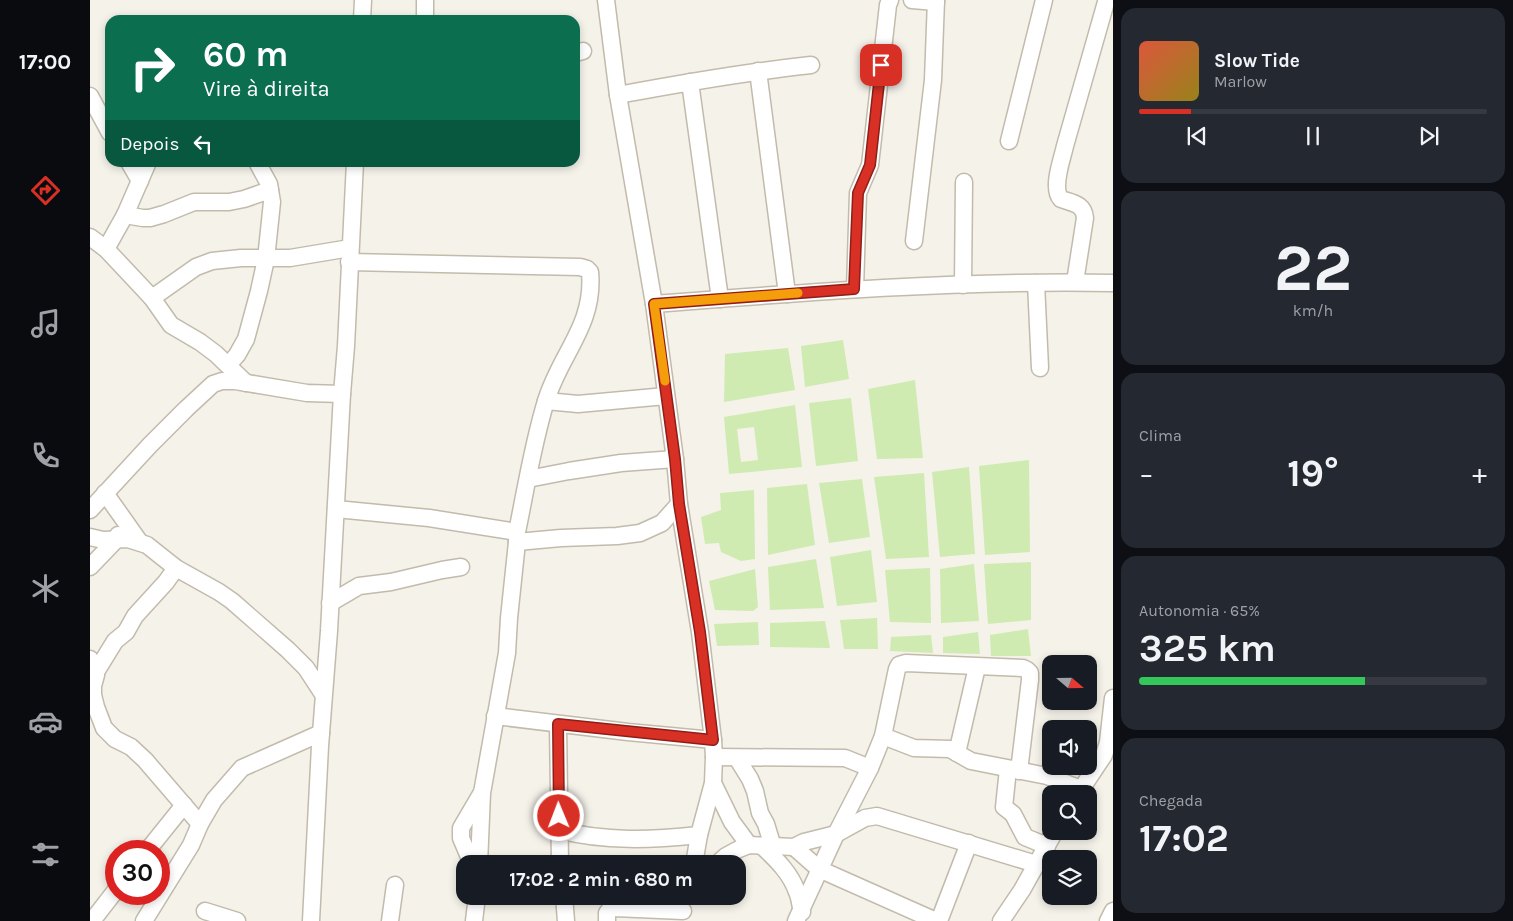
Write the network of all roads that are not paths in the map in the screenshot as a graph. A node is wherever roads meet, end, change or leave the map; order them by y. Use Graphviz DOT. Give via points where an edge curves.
graph roads {
  1 [pos="363,0"];
  2 [pos="425,0"];
  3 [pos="606,0"];
  4 [pos="890,0"];
  5 [pos="912,0"];
  6 [pos="1044,0"];
  7 [pos="936,1"];
  8 [pos="1106,1"];
  9 [pos="362,15"];
  10 [pos="425,15"];
  11 [pos="811,64"];
  12 [pos="758,71"];
  13 [pos="690,82"];
  14 [pos="618,95"];
  15 [pos="90,96"];
  16 [pos="105,124"];
  17 [pos="1009,141"];
  18 [pos="132,167"];
  19 [pos="146,167"];
  20 [pos="259,167"];
  21 [pos="355,167"];
  22 [pos="140,181"];
  23 [pos="964,182"];
  24 [pos="270,190"];
  25 [pos="125,215"];
  26 [pos="914,241"];
  27 [pos="95,242"];
  28 [pos="350,255"];
  29 [pos="266,259"];
  30 [pos="1075,282"];
  31 [pos="1036,283"];
  32 [pos="1113,283"];
  33 [pos="963,284"];
  34 [pos="854,289"];
  35 [pos="788,294"];
  36 [pos="152,298"];
  37 [pos="720,299"];
  38 [pos="654,304"];
  39 [pos="228,365"];
  40 [pos="1040,368"];
  41 [pos="246,383"];
  42 [pos="342,394"];
  43 [pos="666,396"];
  44 [pos="546,401"];
  45 [pos="675,459"];
  46 [pos="528,480"];
  47 [pos="105,493"];
  48 [pos="679,504"];
  49 [pos="336,509"];
  50 [pos="90,510"];
  51 [pos="125,521"];
  52 [pos="90,522"];
  53 [pos="517,537"];
  54 [pos="93,538"];
  55 [pos="116,540"];
  56 [pos="139,542"];
  57 [pos="90,567"];
  58 [pos="461,567"];
  59 [pos="176,568"];
  60 [pos="330,604"];
  61 [pos="327,657"];
  62 [pos="90,659"];
  63 [pos="977,667"];
  64 [pos="306,668"];
  65 [pos="93,679"];
  66 [pos="323,694"];
  67 [pos="1113,698"];
  68 [pos="495,716"];
  69 [pos="558,724"];
  70 [pos="321,733"];
  71 [pos="884,736"];
  72 [pos="713,740"];
  73 [pos="957,753"];
  74 [pos="714,757"];
  75 [pos="737,758"];
  76 [pos="870,768"];
  77 [pos="1014,770"];
  78 [pos="1047,776"];
  79 [pos="713,783"];
  80 [pos="1052,785"];
  81 [pos="1066,785"];
  82 [pos="1085,785"];
  83 [pos="482,793"];
  84 [pos="184,804"];
  85 [pos="852,805"];
  86 [pos="865,818"];
  87 [pos="200,824"];
  88 [pos="559,830"];
  89 [pos="836,834"];
  90 [pos="580,835"];
  91 [pos="699,835"];
  92 [pos="156,840"];
  93 [pos="1050,840"];
  94 [pos="969,843"];
  95 [pos="762,846"];
  96 [pos="1046,846"];
  97 [pos="794,847"];
  98 [pos="468,855"];
  99 [pos="479,855"];
  100 [pos="559,855"];
  101 [pos="564,855"];
  102 [pos="696,855"];
  103 [pos="728,855"];
  104 [pos="1036,864"];
  105 [pos="819,869"];
  106 [pos="395,885"];
  107 [pos="105,904"];
  108 [pos="476,905"];
  109 [pos="565,905"];
  110 [pos="684,909"];
  111 [pos="205,911"];
  112 [pos="1113,911"];
  113 [pos="801,917"];
  114 [pos="92,921"];
  115 [pos="144,921"];
  116 [pos="237,921"];
  117 [pos="311,921"];
  118 [pos="390,921"];
  119 [pos="474,921"];
  120 [pos="566,921"];
  121 [pos="607,921"];
  122 [pos="938,921"];
  123 [pos="1001,921"];
  124 [pos="1108,921"];
  1 -- 9 [label="street"];
  2 -- 10 [label="street"];
  3 -- 14 [label="street"];
  4 -- 34 [label="street" via="870,165 858,193"];
  5 -- 7 [label="street"];
  6 -- 17 [label="street"];
  7 -- 26 [label="street" via="933,80"];
  8 -- 30 [label="street" via="1065,146 1056,190 1061,199 1081,206 1085,212"];
  11 -- 12 [label="street"];
  12 -- 13 [label="street"];
  12 -- 35 [label="street"];
  13 -- 14 [label="street"];
  13 -- 37 [label="street"];
  14 -- 38 [label="street"];
  15 -- 16 [label="street"];
  18 -- 22 [label="street"];
  19 -- 22 [label="street"];
  20 -- 24 [label="street"];
  21 -- 28 [label="street"];
  22 -- 25 [label="street"];
  23 -- 33 [label="street"];
  24 -- 25 [label="street" via="237,200 194,202 150,218"];
  24 -- 29 [label="street" via="272,202"];
  25 -- 27 [label="street"];
  27 -- 36 [label="street"];
  28 -- 29 [label="street"];
  28 -- 42 [label="street"];
  28 -- 44 [label="street" via="587,269 590,272 588,305 582,328 555,376"];
  29 -- 36 [label="street" via="241,258 196,267"];
  29 -- 39 [label="street" via="246,339"];
  30 -- 31 [label="street"];
  30 -- 32 [label="street"];
  31 -- 33 [label="street"];
  31 -- 40 [label="street"];
  33 -- 34 [label="street"];
  34 -- 35 [label="street"];
  35 -- 37 [label="street"];
  36 -- 39 [label="street" via="171,325 200,342"];
  37 -- 38 [label="street"];
  38 -- 43 [label="street"];
  39 -- 41 [label="street"];
  41 -- 42 [label="street" via="306,393"];
  41 -- 47 [label="street" via="222,381 212,384"];
  42 -- 49 [label="street"];
  43 -- 44 [label="street" via="578,404"];
  43 -- 45 [label="street"];
  44 -- 46 [label="street"];
  45 -- 46 [label="street" via="621,463"];
  45 -- 48 [label="street"];
  46 -- 53 [label="street"];
  47 -- 50 [label="street"];
  47 -- 51 [label="street"];
  48 -- 53 [label="street" via="662,523 640,533"];
  48 -- 72 [label="street" via="700,632"];
  49 -- 53 [label="street" via="422,517"];
  49 -- 60 [label="street"];
  51 -- 55 [label="street"];
  51 -- 56 [label="street"];
  52 -- 54 [label="street"];
  53 -- 68 [label="street" via="507,653"];
  54 -- 55 [label="street"];
  55 -- 56 [label="street"];
  55 -- 57 [label="street"];
  56 -- 59 [label="street"];
  58 -- 60 [label="street" via="359,586"];
  59 -- 64 [label="street" via="232,601"];
  59 -- 65 [label="street" via="135,616 126,632 115,641"];
  60 -- 61 [label="street"];
  61 -- 64 [label="street"];
  61 -- 66 [label="street"];
  62 -- 65 [label="street"];
  63 -- 71 [label="street" via="899,665"];
  63 -- 73 [label="street"];
  63 -- 77 [label="street" via="1023,668 1030,673"];
  64 -- 66 [label="street"];
  65 -- 84 [label="street" via="93,695 104,728 114,739 131,747 145,760"];
  66 -- 70 [label="street"];
  67 -- 82 [label="street" via="1104,755"];
  68 -- 69 [label="street"];
  68 -- 83 [label="street"];
  69 -- 72 [label="street"];
  69 -- 88 [label="street"];
  70 -- 87 [label="street" via="242,768 214,800"];
  70 -- 117 [label="street"];
  71 -- 73 [label="street" via="914,748 942,748"];
  71 -- 76 [label="street"];
  72 -- 74 [label="street"];
  73 -- 77 [label="street" via="971,762"];
  74 -- 75 [label="street"];
  74 -- 79 [label="street"];
  75 -- 76 [label="street" via="845,758"];
  75 -- 95 [label="street" via="750,779 766,824"];
  76 -- 85 [label="street"];
  77 -- 78 [label="street"];
  77 -- 96 [label="street" via="1004,807 1013,814 1025,837"];
  78 -- 80 [label="street"];
  78 -- 81 [label="street"];
  79 -- 91 [label="street"];
  79 -- 95 [label="street" via="732,822"];
  83 -- 98 [label="street" via="461,828 461,838"];
  83 -- 99 [label="street"];
  84 -- 87 [label="street"];
  84 -- 92 [label="street"];
  85 -- 86 [label="street"];
  85 -- 89 [label="street"];
  86 -- 89 [label="street"];
  86 -- 94 [label="street" via="886,818"];
  87 -- 115 [label="street" via="191,845"];
  88 -- 90 [label="street"];
  88 -- 100 [label="street"];
  89 -- 97 [label="street"];
  89 -- 105 [label="street"];
  90 -- 91 [label="street" via="627,840"];
  90 -- 101 [label="street"];
  91 -- 102 [label="street"];
  93 -- 96 [label="street"];
  94 -- 104 [label="street"];
  94 -- 122 [label="street"];
  95 -- 97 [label="street"];
  95 -- 103 [label="street" via="739,849"];
  95 -- 113 [label="street" via="792,881 798,893"];
  96 -- 104 [label="street"];
  97 -- 105 [label="street"];
  104 -- 123 [label="street"];
  105 -- 113 [label="street"];
  105 -- 122 [label="street"];
  106 -- 118 [label="street"];
  107 -- 114 [label="street"];
  108 -- 119 [label="street"];
  109 -- 120 [label="street"];
  110 -- 121 [label="street" via="615,908 606,913"];
  111 -- 116 [label="street"];
  112 -- 124 [label="street"];
}
